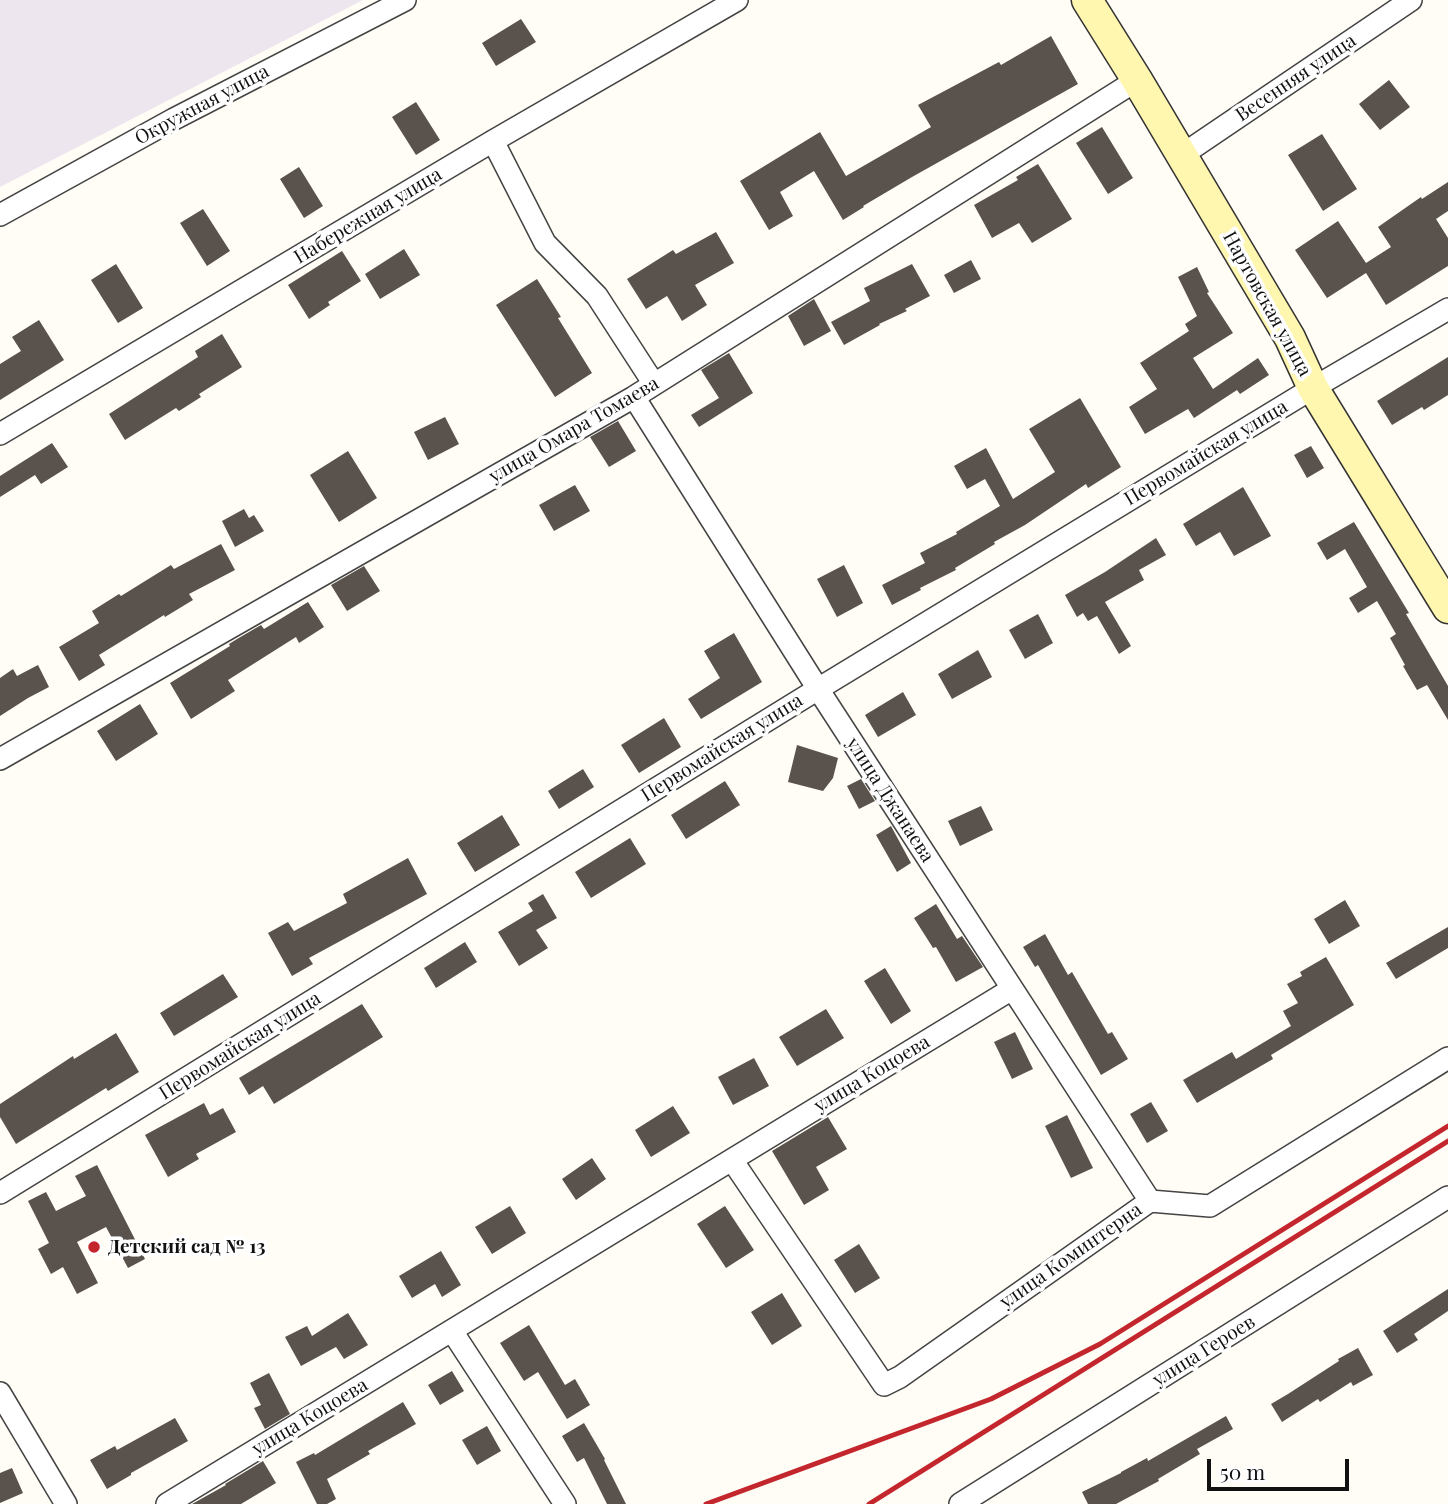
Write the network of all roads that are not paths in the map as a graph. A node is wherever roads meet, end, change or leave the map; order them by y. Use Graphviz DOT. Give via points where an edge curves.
graph roads {
  1 [pos="405,0"];
  2 [pos="737,0"];
  3 [pos="1087,0"];
  4 [pos="1410,0"];
  5 [pos="1137,80"];
  6 [pos="493,141"];
  7 [pos="1182,155"];
  8 [pos="0,215"];
  9 [pos="1448,309"];
  10 [pos="653,384"];
  11 [pos="1313,387"];
  12 [pos="634,397"];
  13 [pos="0,434"];
  14 [pos="1448,608"];
  15 [pos="818,689"];
  16 [pos="0,759"];
  17 [pos="1013,989"];
  18 [pos="1448,1058"];
  19 [pos="732,1160"];
  20 [pos="0,1193"];
  21 [pos="1448,1197"];
  22 [pos="1150,1201"];
  23 [pos="452,1331"];
  24 [pos="0,1393"];
  25 [pos="66,1504"];
  26 [pos="167,1504"];
  27 [pos="565,1504"];
  28 [pos="960,1504"];
  1 -- 8 [label="street, Окружная улица"];
  2 -- 6 [label="street, Набережная улица"];
  3 -- 5 [label="street, Нартовская улица"];
  4 -- 7 [label="street, Весенняя улица"];
  5 -- 7 [label="street, Нартовская улица"];
  5 -- 10 [label="street, улица Омара Томаева"];
  6 -- 10 [label="street" via="545,243 597,296"];
  6 -- 13 [label="street, Набережная улица"];
  7 -- 11 [label="street, Нартовская улица" via="1290,338"];
  9 -- 11 [label="street, Первомайская улица"];
  10 -- 12 [label="street, улица Омара Томаева"];
  11 -- 14 [label="street, Нартовская улица"];
  11 -- 15 [label="street, Первомайская улица"];
  12 -- 15 [label="street, улица Джанаева"];
  12 -- 16 [label="street, улица Омара Томаева"];
  15 -- 17 [label="street, улица Джанаева"];
  15 -- 20 [label="street, Первомайская улица"];
  17 -- 19 [label="street, улица Коцоева"];
  17 -- 22 [label="street, улица Джанаева"];
  18 -- 22 [label="street, улица Коминтерна" via="1210,1206"];
  19 -- 22 [label="street, улица Коминтерна" via="884,1385"];
  19 -- 23 [label="street, улица Коцоева"];
  21 -- 28 [label="street, улица Героев"];
  23 -- 26 [label="street, улица Коцоева"];
  23 -- 27 [label="street"];
  24 -- 25 [label="street"];
}
